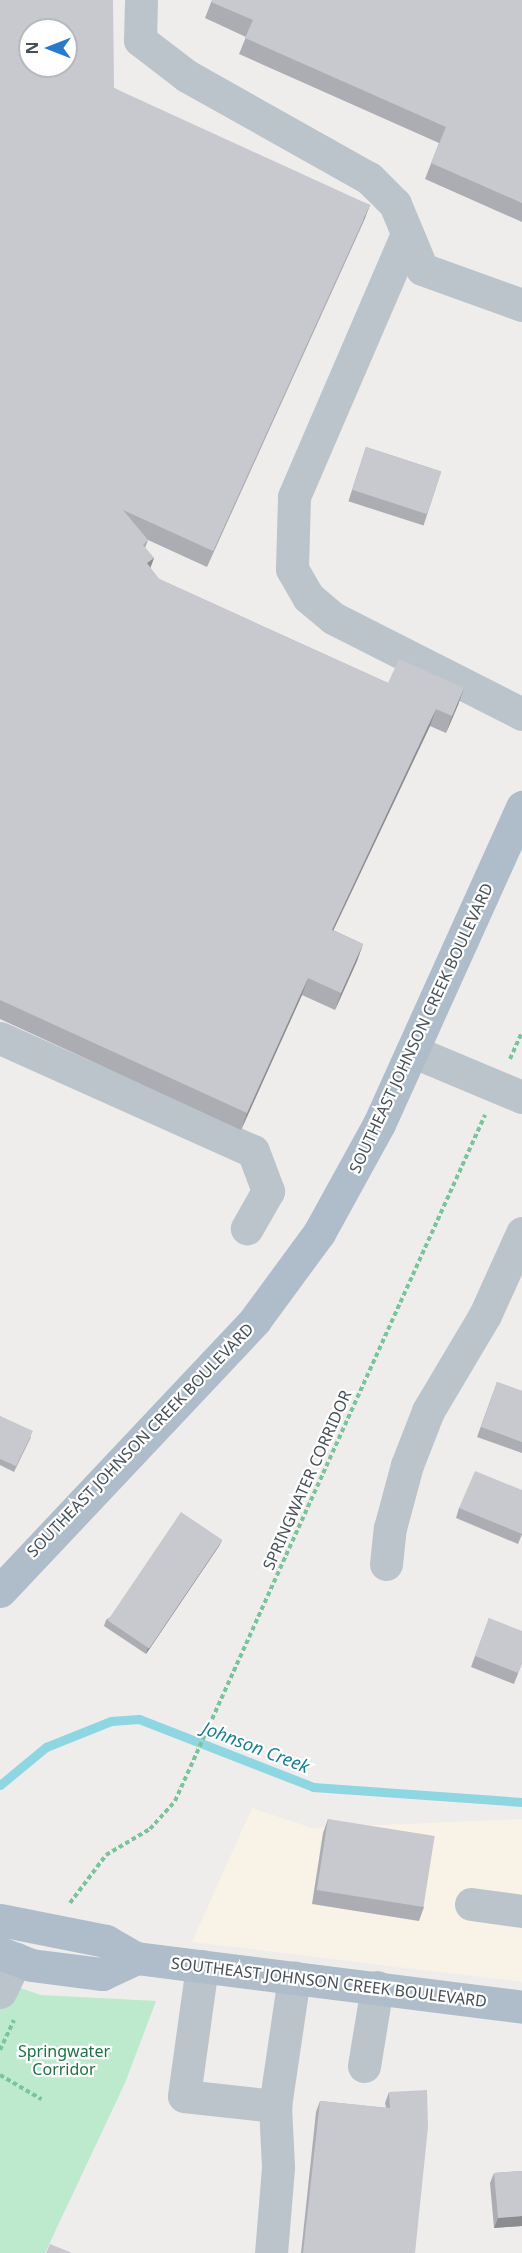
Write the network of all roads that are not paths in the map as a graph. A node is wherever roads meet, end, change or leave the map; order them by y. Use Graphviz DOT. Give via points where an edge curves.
graph roads {
  1 [pos="141,0"];
  2 [pos="407,234"];
  3 [pos="522,305"];
  4 [pos="522,714"];
  5 [pos="522,807"];
  6 [pos="0,1038"];
  7 [pos="412,1051"];
  8 [pos="510,1092"];
  9 [pos="247,1228"];
  10 [pos="522,1233"];
  11 [pos="386,1564"];
  12 [pos="0,1591"];
  13 [pos="471,1904"];
  14 [pos="522,1911"];
  15 [pos="0,1920"];
  16 [pos="8,1956"];
  17 [pos="136,1958"];
  18 [pos="202,1966"];
  19 [pos="294,1977"];
  20 [pos="377,1988"];
  21 [pos="0,1992"];
  22 [pos="522,2007"];
  23 [pos="364,2066"];
  24 [pos="275,2106"];
  25 [pos="271,2253"];
  1 -- 2 [label="lane" via="140,40 187,76 369,178 395,204"];
  2 -- 3 [label="lane" via="422,269"];
  2 -- 4 [label="lane" via="294,497 292,569 308,597 333,618"];
  5 -- 7 [label="main road, SOUTHEAST JOHNSON CREEK BOULEVARD"];
  6 -- 9 [label="lane" via="253,1151 268,1191"];
  7 -- 8 [label="lane"];
  7 -- 12 [label="main road, SOUTHEAST JOHNSON CREEK BOULEVARD" via="356,1170 285,1284 202,1379"];
  10 -- 11 [label="lane" via="485,1315 428,1411 407,1465 390,1528"];
  13 -- 14 [label="lane"];
  15 -- 17 [label="main road, SOUTHEAST JOHNSON CREEK BOULEVARD" via="106,1941"];
  16 -- 17 [label="main road" via="73,1972 102,1974"];
  16 -- 21 [label="lane"];
  17 -- 18 [label="main road, SOUTHEAST JOHNSON CREEK BOULEVARD"];
  18 -- 19 [label="main road, SOUTHEAST JOHNSON CREEK BOULEVARD"];
  18 -- 24 [label="lane" via="184,2096"];
  19 -- 20 [label="main road, SOUTHEAST JOHNSON CREEK BOULEVARD"];
  19 -- 24 [label="lane"];
  20 -- 22 [label="main road, SOUTHEAST JOHNSON CREEK BOULEVARD"];
  20 -- 23 [label="lane"];
  24 -- 25 [label="lane" via="278,2167"];
}
